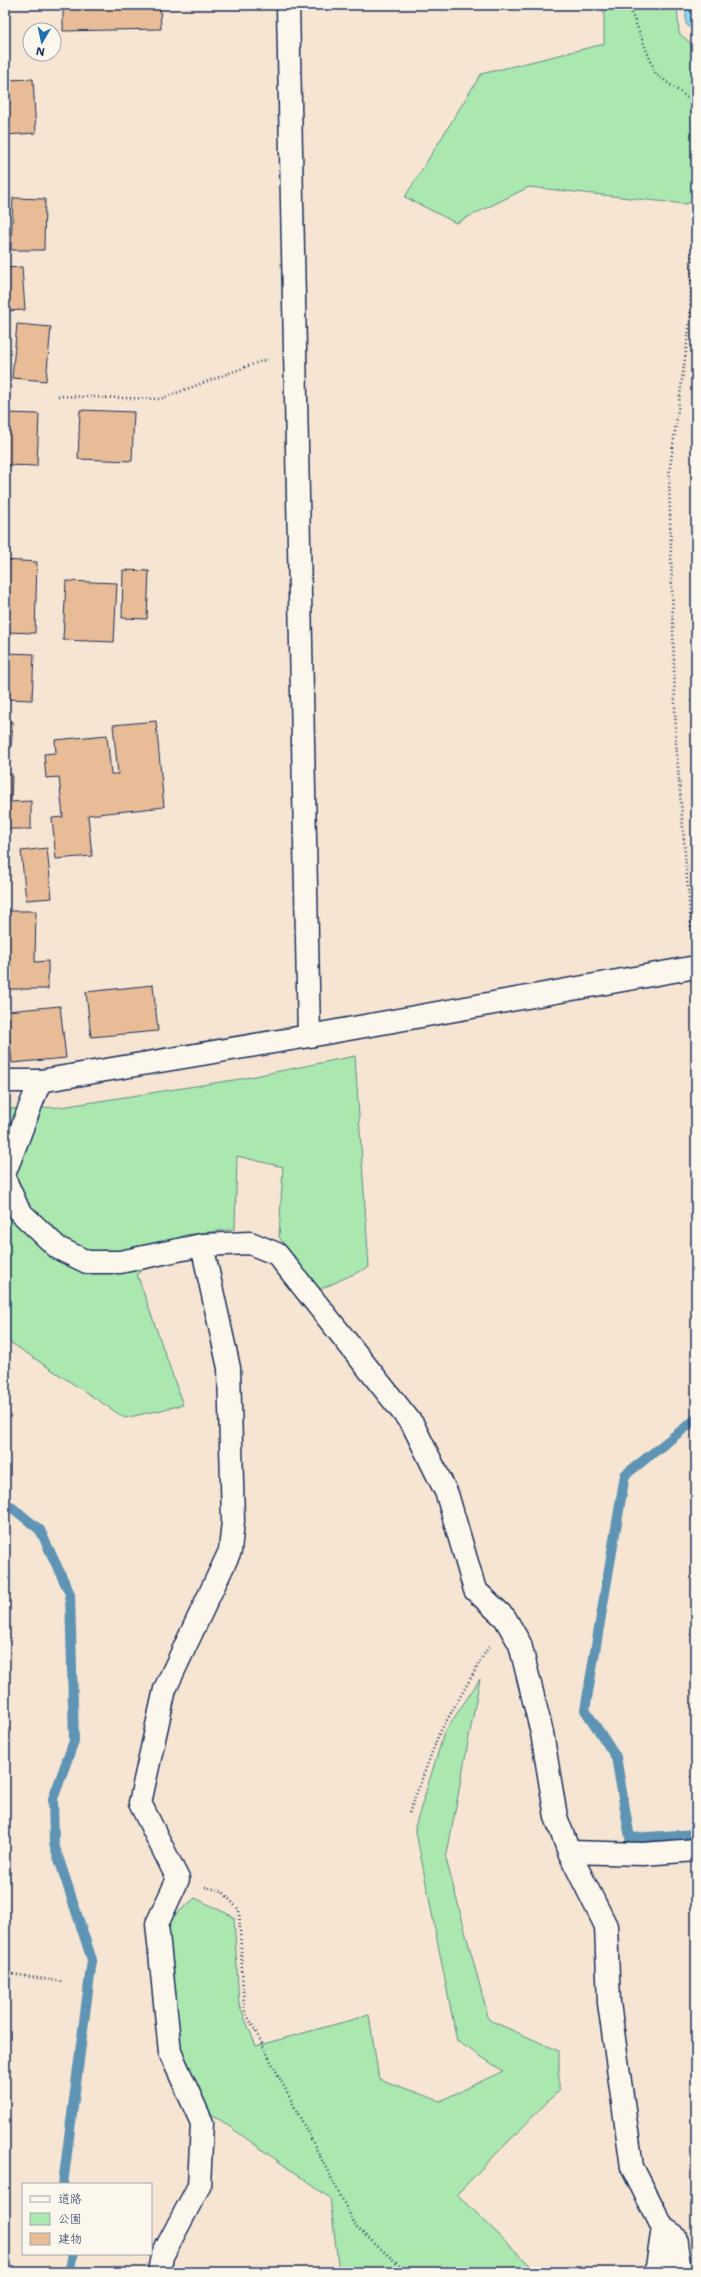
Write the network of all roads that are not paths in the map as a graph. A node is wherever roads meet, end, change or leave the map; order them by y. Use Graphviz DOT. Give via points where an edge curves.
graph roads {
  1 [pos="288,5"];
  2 [pos="695,967"];
  3 [pos="309,1036"];
  4 [pos="5,1081"];
  5 [pos="40,1081"];
  6 [pos="5,1172"];
  7 [pos="5,1180"];
  8 [pos="202,1245"];
  9 [pos="696,1850"];
  10 [pos="569,1852"];
  11 [pos="663,2228"];
  12 [pos="159,2272"];
  13 [pos="654,2272"];
  14 [pos="680,2272"];
  1 -- 3 [label="street"];
  2 -- 3 [label="street"];
  3 -- 5 [label="street"];
  4 -- 5 [label="street"];
  5 -- 6 [label="street"];
  7 -- 8 [label="street" via="19,1211 58,1248 86,1262 120,1262"];
  8 -- 10 [label="street" via="250,1243 277,1254 413,1425 447,1494 475,1590 505,1618 520,1644 542,1733 556,1817"];
  8 -- 12 [label="street" via="229,1368 233,1521 230,1551 165,1688 140,1803 178,1880 157,1924 170,2052 202,2123 199,2186 162,2256"];
  9 -- 10 [label="street" via="643,1854"];
  10 -- 11 [label="street" via="606,1926 609,2004 632,2167"];
  11 -- 13 [label="street"];
  11 -- 14 [label="street" via="675,2236"];
}
